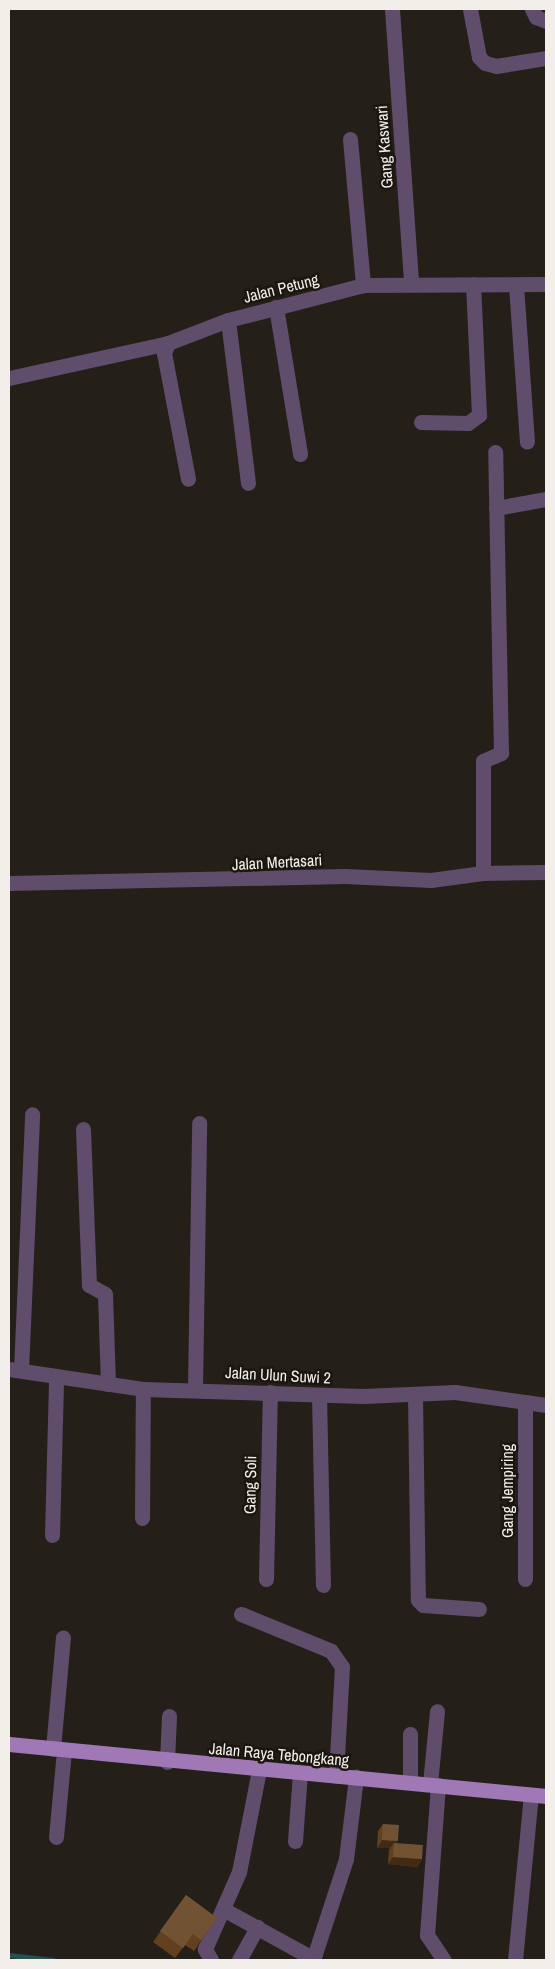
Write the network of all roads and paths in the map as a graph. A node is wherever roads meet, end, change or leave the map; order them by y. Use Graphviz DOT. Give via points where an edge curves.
graph roads {
  1 [pos="392,9"];
  2 [pos="470,9"];
  3 [pos="532,9"];
  4 [pos="546,20"];
  5 [pos="546,58"];
  6 [pos="350,139"];
  7 [pos="411,283"];
  8 [pos="473,284"];
  9 [pos="546,284"];
  10 [pos="362,285"];
  11 [pos="516,285"];
  12 [pos="276,307"];
  13 [pos="228,320"];
  14 [pos="168,343"];
  15 [pos="9,378"];
  16 [pos="421,422"];
  17 [pos="526,442"];
  18 [pos="495,452"];
  19 [pos="300,454"];
  20 [pos="188,479"];
  21 [pos="248,483"];
  22 [pos="546,499"];
  23 [pos="496,508"];
  24 [pos="546,872"];
  25 [pos="483,873"];
  26 [pos="9,883"];
  27 [pos="32,1114"];
  28 [pos="199,1124"];
  29 [pos="83,1129"];
  30 [pos="15,1370"];
  31 [pos="56,1377"];
  32 [pos="108,1384"];
  33 [pos="143,1389"];
  34 [pos="195,1389"];
  35 [pos="270,1392"];
  36 [pos="319,1395"];
  37 [pos="414,1395"];
  38 [pos="524,1402"];
  39 [pos="546,1404"];
  40 [pos="142,1518"];
  41 [pos="52,1535"];
  42 [pos="266,1579"];
  43 [pos="525,1579"];
  44 [pos="323,1586"];
  45 [pos="479,1609"];
  46 [pos="242,1614"];
  47 [pos="63,1636"];
  48 [pos="437,1711"];
  49 [pos="168,1716"];
  50 [pos="410,1734"];
  51 [pos="9,1744"];
  52 [pos="59,1749"];
  53 [pos="167,1762"];
  54 [pos="259,1770"];
  55 [pos="300,1773"];
  56 [pos="336,1776"];
  57 [pos="356,1778"];
  58 [pos="410,1782"];
  59 [pos="434,1784"];
  60 [pos="531,1795"];
  61 [pos="546,1796"];
  62 [pos="56,1837"];
  63 [pos="295,1840"];
  64 [pos="223,1909"];
  65 [pos="257,1927"];
  66 [pos="211,1960"];
  67 [pos="239,1960"];
  68 [pos="313,1960"];
  69 [pos="444,1960"];
  70 [pos="515,1960"];
  1 -- 7 [label="street, Gang Kaswari"];
  2 -- 5 [label="street" via="479,57 485,63 496,66"];
  3 -- 4 [label="street" via="536,16"];
  6 -- 10 [label="street"];
  7 -- 8 [label="street, Jalan Petung"];
  7 -- 10 [label="street, Jalan Petung"];
  8 -- 11 [label="street, Jalan Petung"];
  8 -- 16 [label="street" via="479,416 468,423"];
  9 -- 11 [label="street, Jalan Petung"];
  10 -- 12 [label="street, Jalan Petung"];
  11 -- 17 [label="street"];
  12 -- 13 [label="street, Jalan Petung"];
  12 -- 19 [label="street"];
  13 -- 14 [label="street, Jalan Petung"];
  13 -- 21 [label="street"];
  14 -- 15 [label="street, Jalan Petung"];
  14 -- 20 [label="street" via="164,353"];
  18 -- 23 [label="street"];
  22 -- 23 [label="street"];
  23 -- 25 [label="street" via="501,753 483,761"];
  24 -- 25 [label="street, Jalan Mertasari"];
  25 -- 26 [label="street, Jalan Mertasari" via="431,880 345,876"];
  27 -- 30 [label="street"];
  28 -- 34 [label="street"];
  29 -- 32 [label="street" via="90,1285 106,1294"];
  30 -- 31 [label="street, Jalan Ulun Suwi 2"];
  31 -- 32 [label="street, Jalan Ulun Suwi 2"];
  31 -- 41 [label="street"];
  32 -- 33 [label="street, Jalan Ulun Suwi 2"];
  33 -- 34 [label="street, Jalan Ulun Suwi 2"];
  33 -- 40 [label="street"];
  34 -- 35 [label="street, Jalan Ulun Suwi 2"];
  35 -- 36 [label="street, Jalan Ulun Suwi 2"];
  35 -- 42 [label="street, Gang Soli"];
  36 -- 37 [label="street, Jalan Ulun Suwi 2"];
  36 -- 44 [label="street"];
  37 -- 38 [label="street, Jalan Ulun Suwi 2" via="456,1392"];
  37 -- 45 [label="street" via="418,1600 423,1605"];
  38 -- 39 [label="street, Jalan Ulun Suwi 2"];
  38 -- 43 [label="street, Gang Jempiring"];
  46 -- 56 [label="street" via="331,1651 342,1667"];
  47 -- 52 [label="street"];
  48 -- 59 [label="street"];
  49 -- 53 [label="street"];
  50 -- 58 [label="street"];
  51 -- 52 [label="main road, Jalan Raya Tebongkang"];
  52 -- 53 [label="main road, Jalan Raya Tebongkang"];
  52 -- 62 [label="street"];
  53 -- 54 [label="main road, Jalan Raya Tebongkang"];
  54 -- 55 [label="main road, Jalan Raya Tebongkang"];
  54 -- 64 [label="street" via="239,1872"];
  55 -- 56 [label="main road, Jalan Raya Tebongkang"];
  55 -- 63 [label="street"];
  56 -- 57 [label="main road, Jalan Raya Tebongkang"];
  57 -- 58 [label="main road, Jalan Raya Tebongkang"];
  57 -- 68 [label="street" via="346,1859"];
  58 -- 59 [label="main road, Jalan Raya Tebongkang"];
  59 -- 60 [label="main road, Jalan Raya Tebongkang"];
  59 -- 69 [label="street" via="427,1935"];
  60 -- 61 [label="main road, Jalan Raya Tebongkang"];
  60 -- 70 [label="street"];
  64 -- 65 [label="street"];
  64 -- 66 [label="street" via="205,1949"];
  65 -- 67 [label="street"];
  65 -- 68 [label="street"];
}
